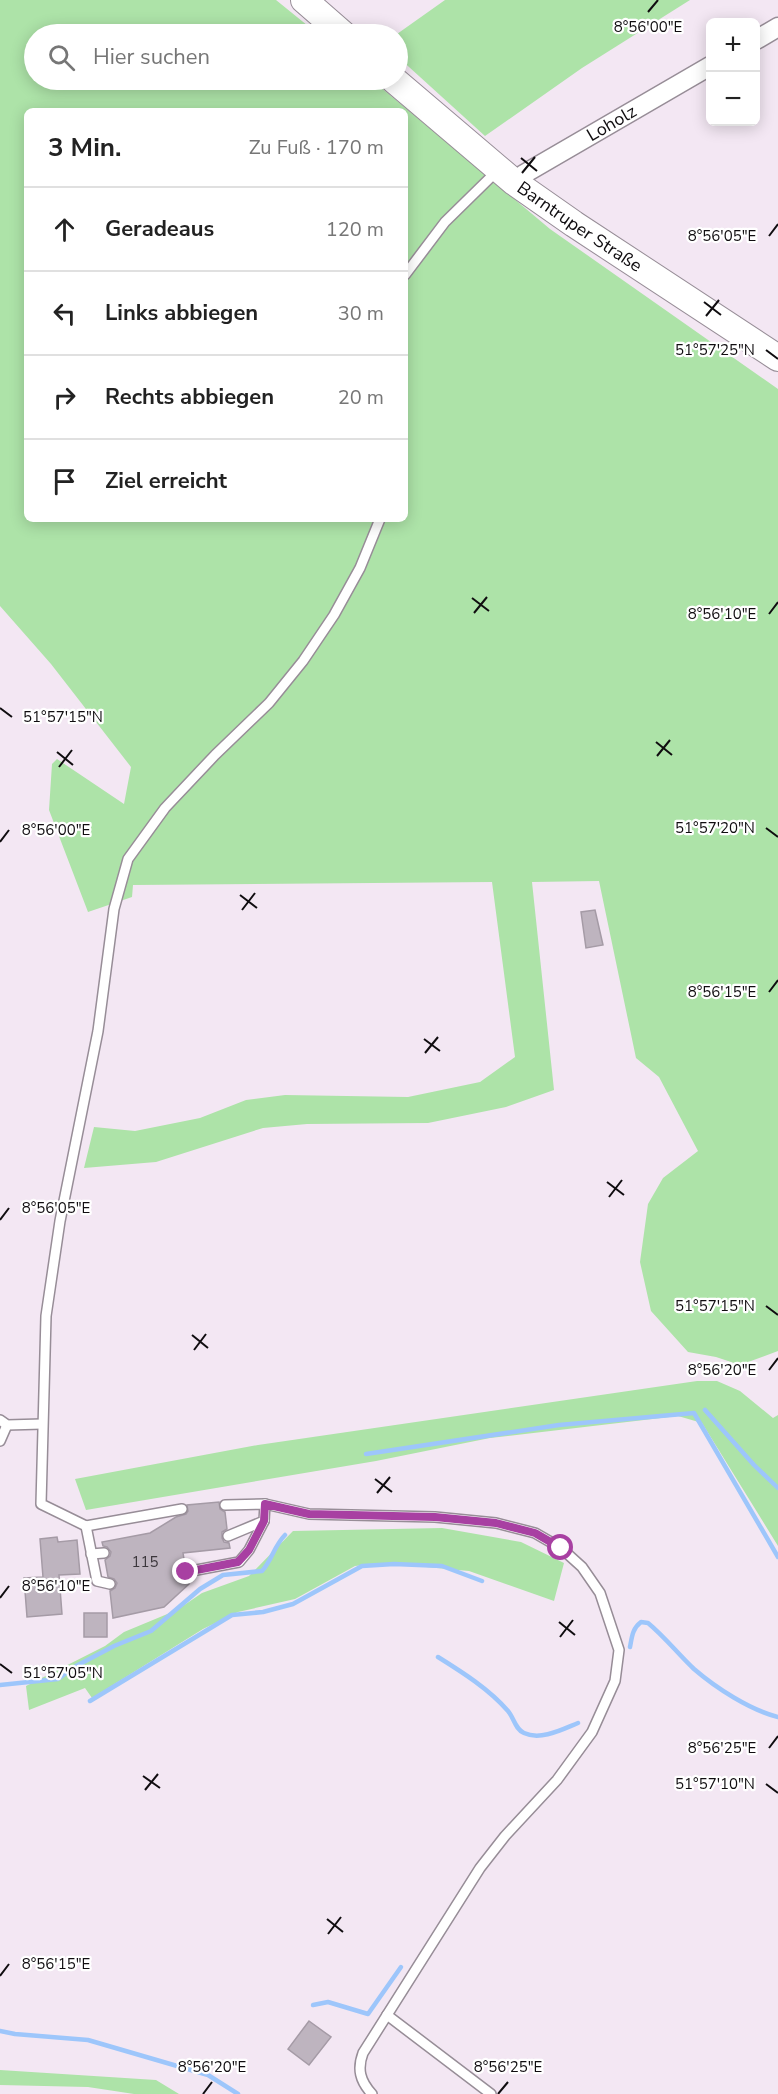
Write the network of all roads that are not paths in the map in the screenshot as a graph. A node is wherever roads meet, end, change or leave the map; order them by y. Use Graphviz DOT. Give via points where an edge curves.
graph roads {
  1 [pos="304,0"];
  2 [pos="332,24"];
  3 [pos="778,27"];
  4 [pos="760,38"];
  5 [pos="706,69"];
  6 [pos="406,90"];
  7 [pos="506,176"];
  8 [pos="408,271"];
  9 [pos="778,358"];
  10 [pos="379,522"];
  11 [pos="3,1422"];
  12 [pos="42,1424"];
  13 [pos="0,1441"];
  14 [pos="265,1504"];
  15 [pos="225,1505"];
  16 [pos="182,1509"];
  17 [pos="264,1521"];
  18 [pos="86,1526"];
  19 [pos="228,1536"];
  20 [pos="104,1553"];
  21 [pos="91,1554"];
  22 [pos="186,1572"];
  23 [pos="110,1584"];
  24 [pos="387,2015"];
  25 [pos="372,2094"];
  26 [pos="491,2094"];
  1 -- 2 [label="main road"];
  3 -- 4 [label="street"];
  5 -- 7 [label="street, Loholz" via="524,174"];
  6 -- 7 [label="main road, Barntruper Straße"];
  7 -- 8 [label="lane" via="446,222"];
  7 -- 9 [label="main road, Barntruper Straße"];
  10 -- 12 [label="lane" via="360,568 303,661 269,703 165,808 128,859 114,909 98,1032 58,1233 46,1316"];
  11 -- 12 [label="lane"];
  11 -- 13 [label="lane"];
  12 -- 18 [label="lane" via="41,1504"];
  14 -- 15 [label="lane"];
  14 -- 17 [label="lane"];
  14 -- 24 [label="lane" via="309,1514 435,1517 496,1523 535,1533 561,1548 582,1567 600,1593 619,1650 615,1681 592,1732 557,1780 480,1868"];
  16 -- 18 [label="lane"];
  17 -- 19 [label="lane"];
  17 -- 22 [label="lane" via="238,1562"];
  18 -- 21 [label="lane"];
  20 -- 21 [label="lane"];
  21 -- 23 [label="lane" via="97,1581"];
  24 -- 25 [label="lane" via="359,2063 363,2085"];
  24 -- 26 [label="lane"];
}
